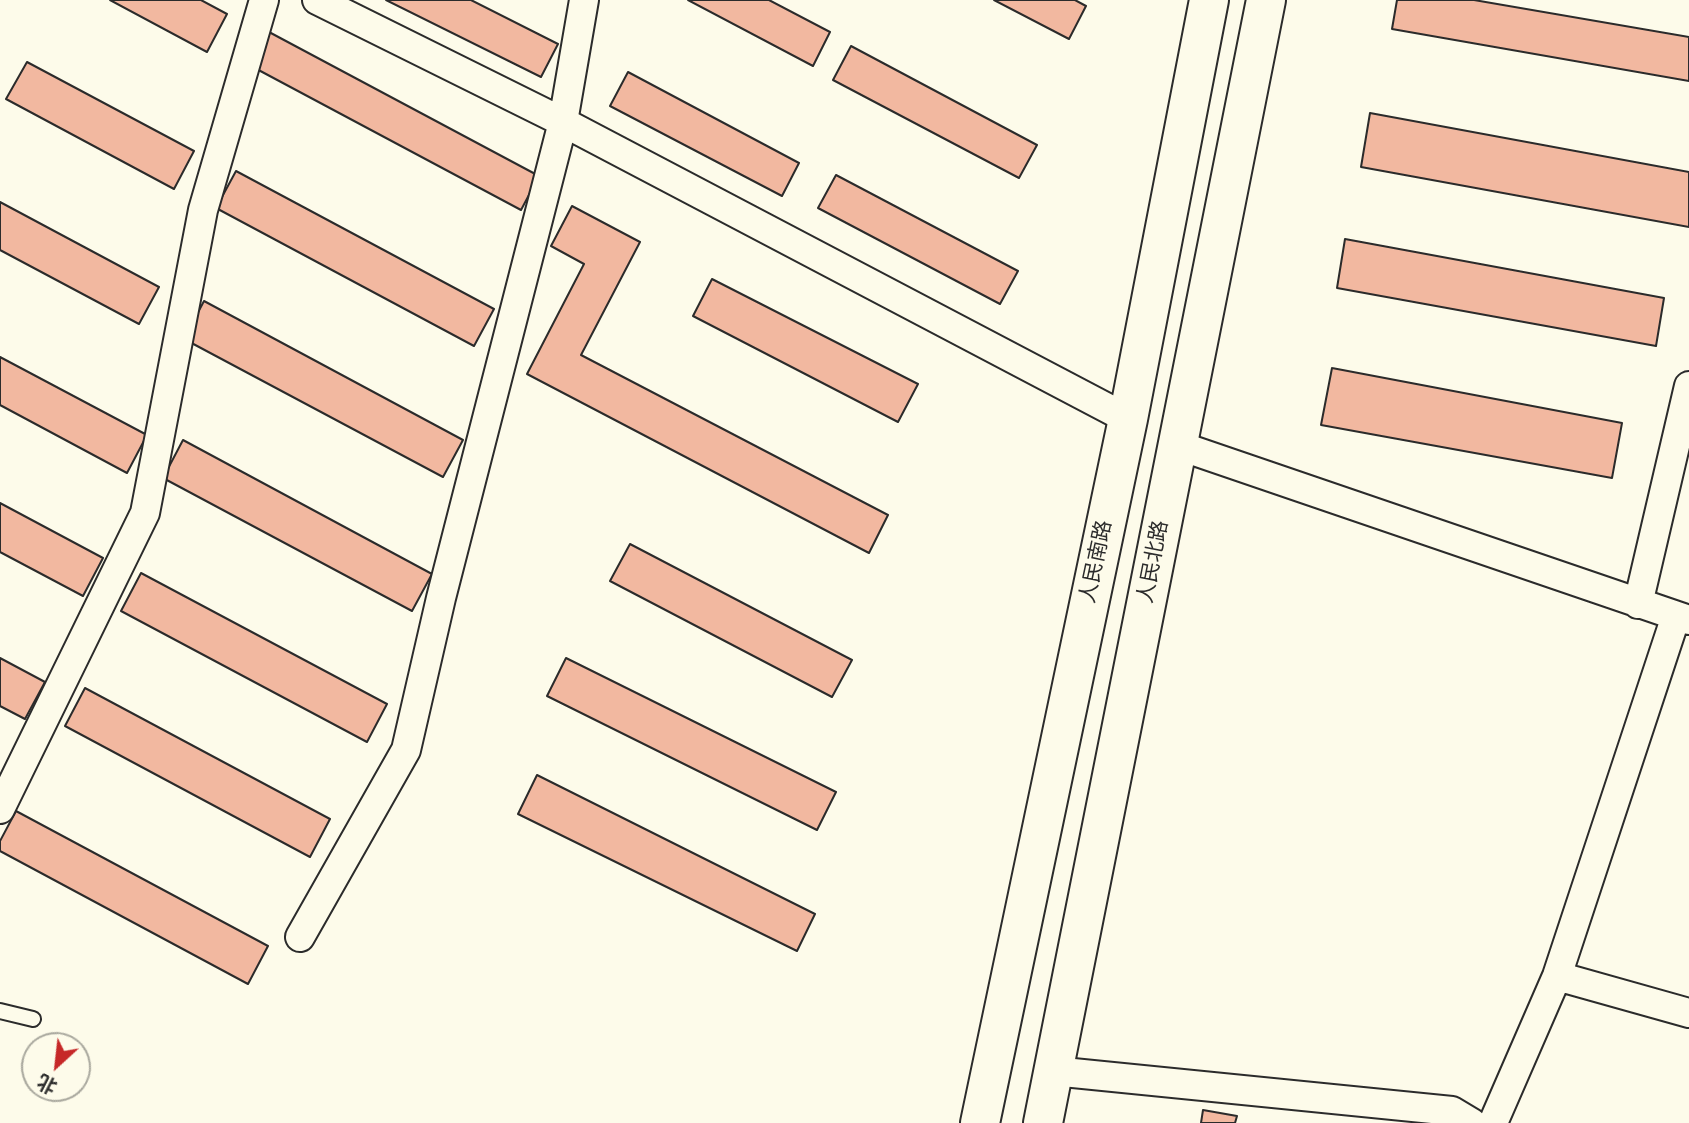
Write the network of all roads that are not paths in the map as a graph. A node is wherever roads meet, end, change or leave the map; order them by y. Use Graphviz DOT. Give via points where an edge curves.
graph roads {
  1 [pos="264,0"];
  2 [pos="317,0"];
  3 [pos="584,0"];
  4 [pos="1209,0"];
  5 [pos="1266,0"];
  6 [pos="563,122"];
  7 [pos="1689,386"];
  8 [pos="1128,419"];
  9 [pos="1177,446"];
  10 [pos="1638,604"];
  11 [pos="1683,618"];
  12 [pos="0,809"];
  13 [pos="300,937"];
  14 [pos="1557,976"];
  15 [pos="0,1011"];
  16 [pos="1689,1013"];
  17 [pos="33,1019"];
  18 [pos="1053,1071"];
  19 [pos="980,1123"];
  20 [pos="1043,1123"];
  21 [pos="1472,1123"];
  22 [pos="1493,1123"];
  1 -- 12 [label="street" via="203,210 145,513"];
  2 -- 6 [label="street"];
  3 -- 6 [label="street"];
  4 -- 8 [label="main road, 人民南路"];
  5 -- 9 [label="main road, 人民北路"];
  6 -- 8 [label="street"];
  6 -- 13 [label="street" via="406,750"];
  7 -- 10 [label="street"];
  8 -- 19 [label="main road, 人民南路"];
  9 -- 10 [label="street"];
  9 -- 18 [label="main road, 人民北路"];
  10 -- 11 [label="street"];
  11 -- 14 [label="street"];
  14 -- 16 [label="street"];
  14 -- 22 [label="street"];
  15 -- 17 [label="lane"];
  18 -- 20 [label="main road, 人民北路"];
  18 -- 21 [label="street" via="1452,1111"];
}
